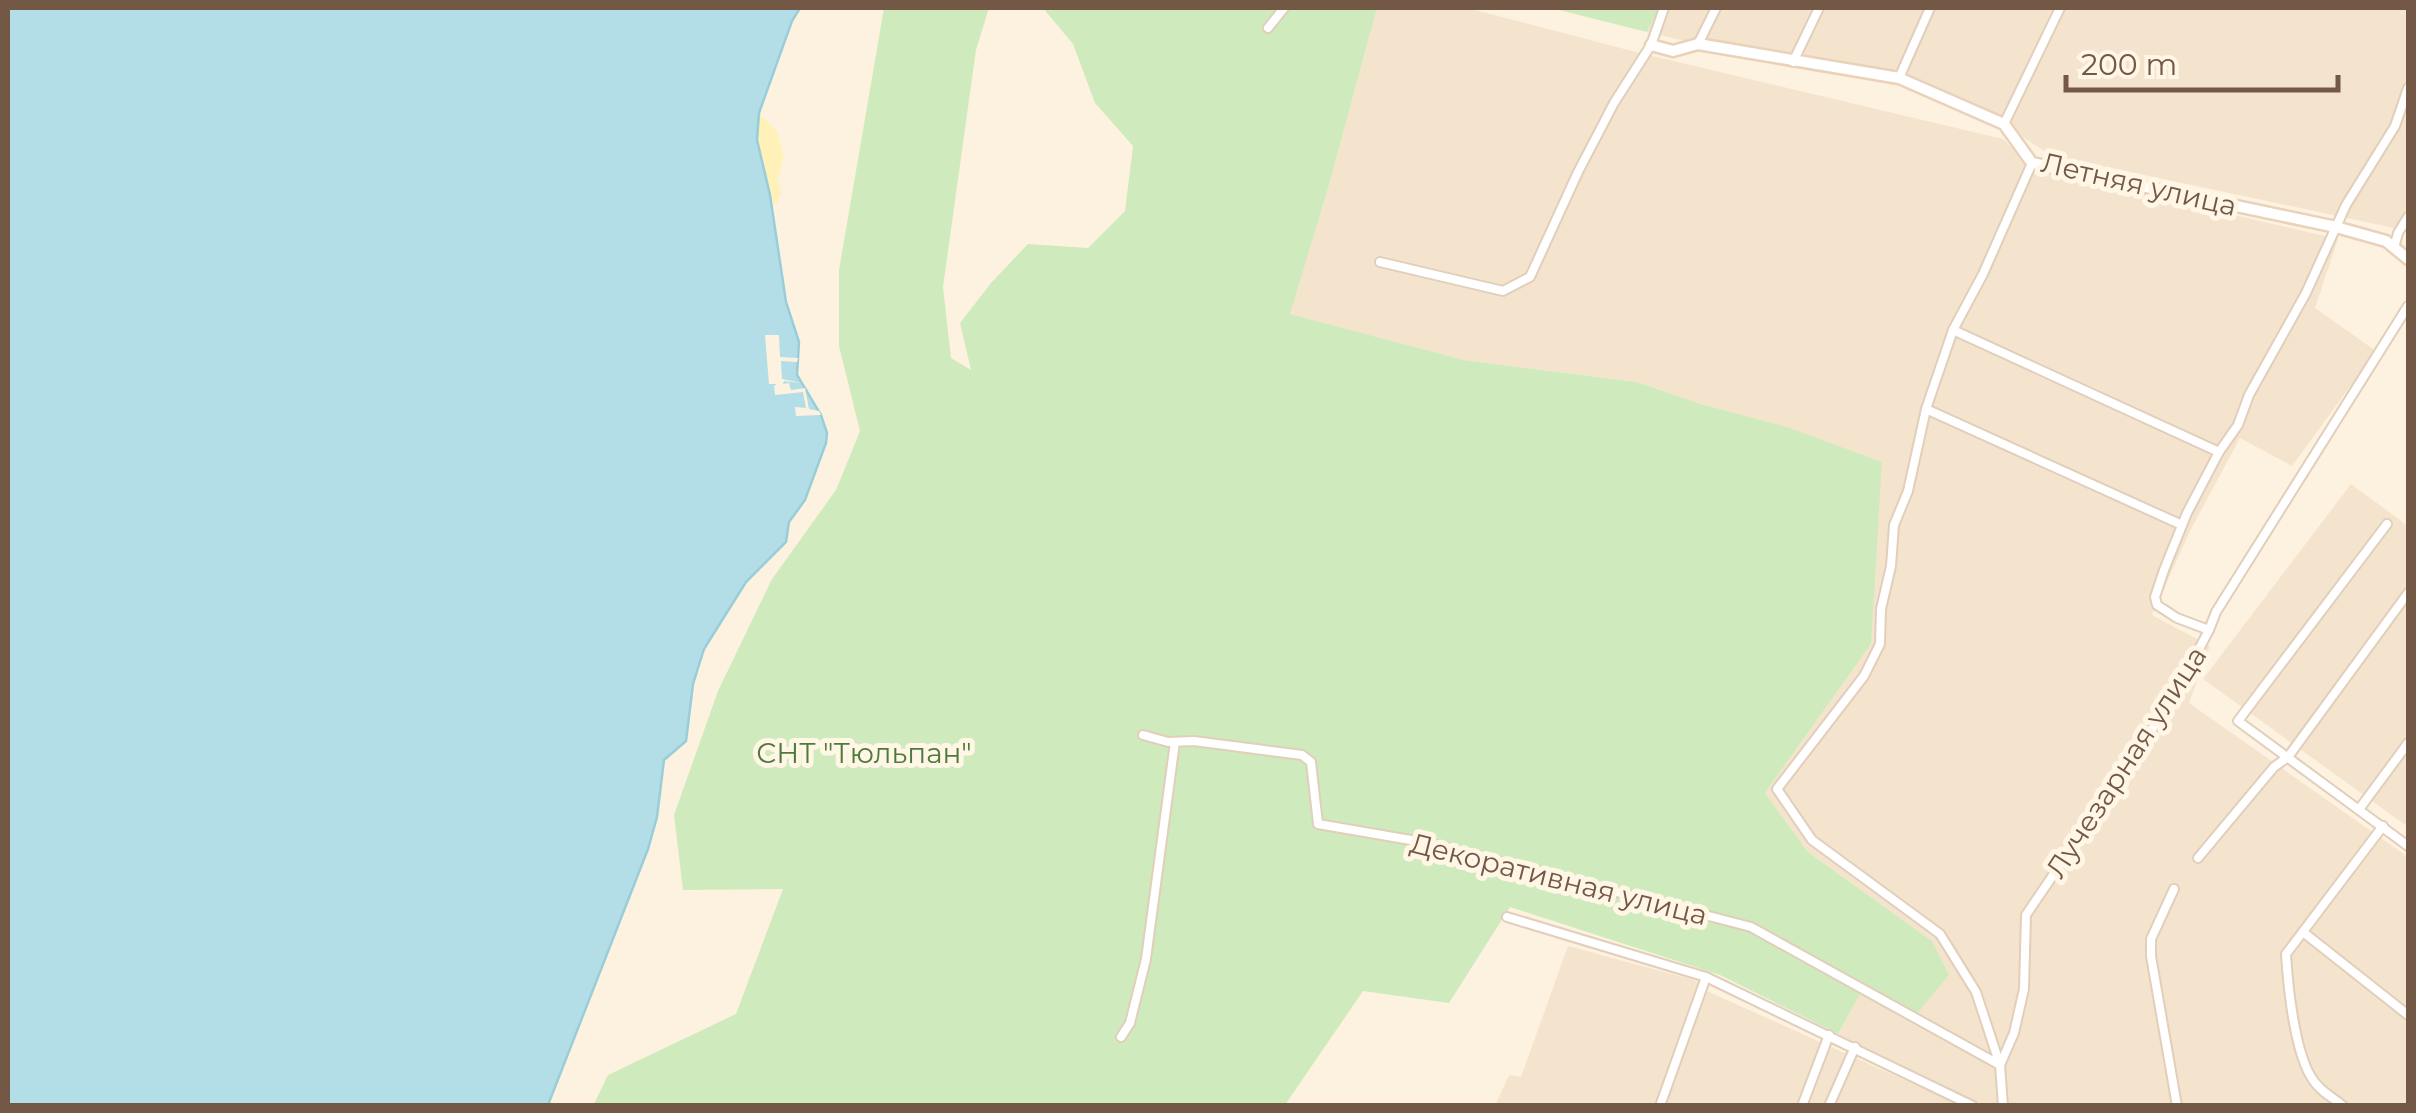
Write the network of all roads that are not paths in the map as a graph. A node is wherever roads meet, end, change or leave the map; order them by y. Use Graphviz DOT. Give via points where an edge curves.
graph roads {
  1 [pos="1284,8"];
  2 [pos="1664,8"];
  3 [pos="1716,8"];
  4 [pos="1819,8"];
  5 [pos="1930,8"];
  6 [pos="2060,8"];
  7 [pos="1268,28"];
  8 [pos="1698,44"];
  9 [pos="1651,45"];
  10 [pos="1792,62"];
  11 [pos="1899,78"];
  12 [pos="2408,88"];
  13 [pos="2004,124"];
  14 [pos="2032,163"];
  15 [pos="2408,217"];
  16 [pos="2336,227"];
  17 [pos="2394,248"];
  18 [pos="2408,259"];
  19 [pos="1380,262"];
  20 [pos="2408,306"];
  21 [pos="1953,330"];
  22 [pos="1926,409"];
  23 [pos="2219,452"];
  24 [pos="2386,524"];
  25 [pos="2182,525"];
  26 [pos="2408,593"];
  27 [pos="2210,630"];
  28 [pos="1143,735"];
  29 [pos="1175,742"];
  30 [pos="2408,743"];
  31 [pos="2288,757"];
  32 [pos="2360,808"];
  33 [pos="2383,826"];
  34 [pos="2408,846"];
  35 [pos="2198,858"];
  36 [pos="2174,890"];
  37 [pos="1507,917"];
  38 [pos="2303,932"];
  39 [pos="1706,976"];
  40 [pos="2408,1014"];
  41 [pos="1830,1035"];
  42 [pos="1121,1037"];
  43 [pos="1855,1047"];
  44 [pos="2000,1065"];
  45 [pos="1660,1106"];
  46 [pos="1802,1106"];
  47 [pos="1829,1106"];
  48 [pos="1972,1106"];
  49 [pos="2003,1106"];
  50 [pos="2177,1106"];
  51 [pos="2344,1106"];
  1 -- 7 [label="street"];
  2 -- 9 [label="street"];
  3 -- 8 [label="street"];
  4 -- 10 [label="street"];
  5 -- 11 [label="street"];
  6 -- 13 [label="street"];
  8 -- 9 [label="street" via="1673,50"];
  8 -- 10 [label="street"];
  9 -- 19 [label="street" via="1614,103 1530,276 1502,291"];
  10 -- 11 [label="street"];
  11 -- 13 [label="street"];
  12 -- 16 [label="street, Лучезарная улица" via="2395,126"];
  13 -- 14 [label="street, Летняя улица"];
  14 -- 16 [label="street, Летняя улица"];
  14 -- 21 [label="street"];
  15 -- 17 [label="street"];
  16 -- 17 [label="street, Летняя улица"];
  16 -- 23 [label="street, Лучезарная улица"];
  17 -- 18 [label="street, Летняя улица"];
  20 -- 27 [label="street"];
  21 -- 22 [label="street"];
  21 -- 23 [label="street"];
  22 -- 25 [label="street"];
  22 -- 44 [label="street" via="1894,525 1880,644 1864,676 1776,789 1812,840 1940,934 1976,992"];
  23 -- 25 [label="street, Лучезарная улица"];
  24 -- 31 [label="street" via="2238,721"];
  25 -- 27 [label="street, Лучезарная улица" via="2157,605"];
  26 -- 31 [label="street"];
  27 -- 44 [label="street, Лучезарная улица" via="2174,697 2026,915 2024,989"];
  28 -- 29 [label="street, Декоративная улица"];
  29 -- 42 [label="street" via="1146,959"];
  29 -- 44 [label="street, Декоративная улица" via="1302,755 1310,762 1318,824 1428,843 1751,927"];
  30 -- 32 [label="street"];
  31 -- 32 [label="street"];
  31 -- 35 [label="street"];
  32 -- 33 [label="street"];
  33 -- 34 [label="street"];
  33 -- 38 [label="street"];
  36 -- 50 [label="street" via="2150,956"];
  37 -- 39 [label="street"];
  38 -- 40 [label="street"];
  38 -- 51 [label="street" via="2286,954 2304,1059 2316,1085"];
  39 -- 41 [label="street"];
  39 -- 45 [label="street"];
  41 -- 43 [label="street"];
  41 -- 46 [label="street"];
  43 -- 47 [label="street"];
  43 -- 48 [label="street"];
  44 -- 49 [label="street"];
}
